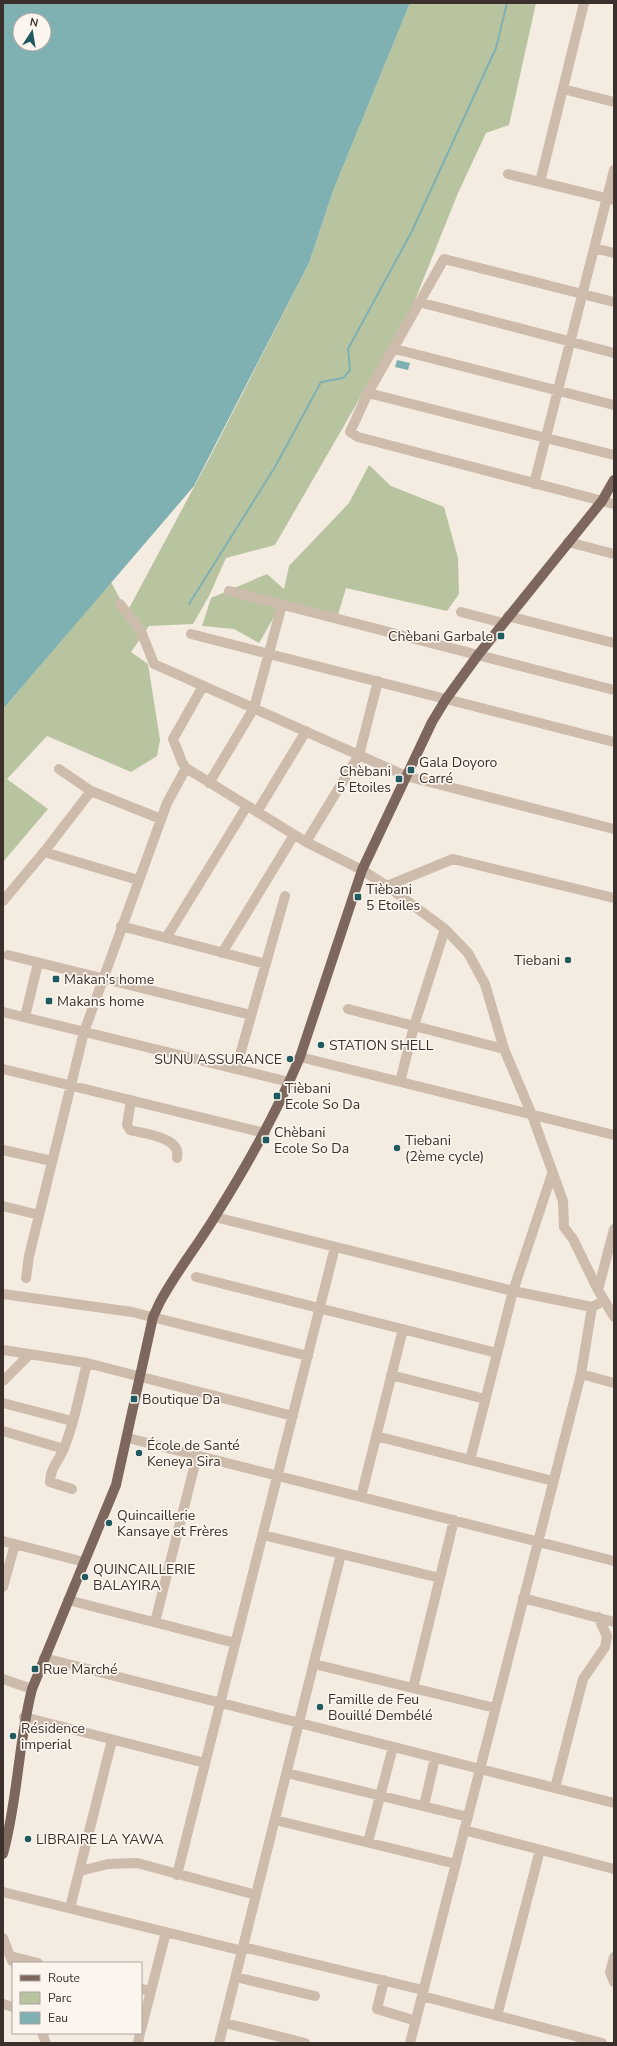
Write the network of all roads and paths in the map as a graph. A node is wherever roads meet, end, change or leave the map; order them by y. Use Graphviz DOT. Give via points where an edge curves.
graph roads {
  1 [pos="584,3"];
  2 [pos="563,89"];
  3 [pos="614,102"];
  4 [pos="614,170"];
  5 [pos="508,174"];
  6 [pos="540,182"];
  7 [pos="610,199"];
  8 [pos="594,248"];
  9 [pos="614,253"];
  10 [pos="582,294"];
  11 [pos="419,302"];
  12 [pos="614,302"];
  13 [pos="570,342"];
  14 [pos="395,349"];
  15 [pos="614,353"];
  16 [pos="558,391"];
  17 [pos="368,393"];
  18 [pos="614,405"];
  19 [pos="546,438"];
  20 [pos="614,455"];
  21 [pos="614,480"];
  22 [pos="534,484"];
  23 [pos="602,501"];
  24 [pos="614,504"];
  25 [pos="568,542"];
  26 [pos="614,554"];
  27 [pos="229,591"];
  28 [pos="120,604"];
  29 [pos="282,605"];
  30 [pos="461,612"];
  31 [pos="506,619"];
  32 [pos="191,634"];
  33 [pos="614,642"];
  34 [pos="270,654"];
  35 [pos="478,656"];
  36 [pos="378,682"];
  37 [pos="203,686"];
  38 [pos="614,690"];
  39 [pos="446,699"];
  40 [pos="254,708"];
  41 [pos="306,732"];
  42 [pos="614,742"];
  43 [pos="359,755"];
  44 [pos="186,768"];
  45 [pos="59,769"];
  46 [pos="406,776"];
  47 [pos="209,783"];
  48 [pos="91,791"];
  49 [pos="247,806"];
  50 [pos="257,812"];
  51 [pos="161,819"];
  52 [pos="614,829"];
  53 [pos="294,834"];
  54 [pos="306,842"];
  55 [pos="44,852"];
  56 [pos="362,870"];
  57 [pos="138,880"];
  58 [pos="387,886"];
  59 [pos="284,896"];
  60 [pos="614,898"];
  61 [pos="3,901"];
  62 [pos="121,926"];
  63 [pos="445,929"];
  64 [pos="166,938"];
  65 [pos="222,952"];
  66 [pos="8,955"];
  67 [pos="38,963"];
  68 [pos="266,964"];
  69 [pos="102,978"];
  70 [pos="348,1009"];
  71 [pos="3,1012"];
  72 [pos="252,1015"];
  73 [pos="25,1017"];
  74 [pos="414,1026"];
  75 [pos="84,1032"];
  76 [pos="504,1049"];
  77 [pos="300,1057"];
  78 [pos="3,1069"];
  79 [pos="236,1069"];
  80 [pos="289,1082"];
  81 [pos="400,1082"];
  82 [pos="71,1086"];
  83 [pos="131,1100"];
  84 [pos="532,1115"];
  85 [pos="265,1133"];
  86 [pos="614,1135"];
  87 [pos="3,1150"];
  88 [pos="177,1158"];
  89 [pos="52,1161"];
  90 [pos="552,1174"];
  91 [pos="3,1206"];
  92 [pos="39,1215"];
  93 [pos="215,1217"];
  94 [pos="614,1229"];
  95 [pos="335,1247"];
  96 [pos="196,1277"];
  97 [pos="26,1278"];
  98 [pos="598,1290"];
  99 [pos="513,1291"];
  100 [pos="3,1294"];
  101 [pos="605,1301"];
  102 [pos="592,1307"];
  103 [pos="320,1308"];
  104 [pos="614,1316"];
  105 [pos="153,1317"];
  106 [pos="403,1329"];
  107 [pos="3,1350"];
  108 [pos="497,1353"];
  109 [pos="29,1354"];
  110 [pos="308,1356"];
  111 [pos="87,1363"];
  112 [pos="581,1374"];
  113 [pos="391,1375"];
  114 [pos="141,1377"];
  115 [pos="3,1381"];
  116 [pos="614,1383"];
  117 [pos="486,1399"];
  118 [pos="3,1403"];
  119 [pos="293,1416"];
  120 [pos="72,1421"];
  121 [pos="3,1432"];
  122 [pos="376,1436"];
  123 [pos="128,1438"];
  124 [pos="64,1449"];
  125 [pos="197,1456"];
  126 [pos="470,1460"];
  127 [pos="278,1476"];
  128 [pos="553,1481"];
  129 [pos="72,1489"];
  130 [pos="361,1497"];
  131 [pos="454,1520"];
  132 [pos="263,1535"];
  133 [pos="3,1541"];
  134 [pos="538,1541"];
  135 [pos="15,1544"];
  136 [pos="341,1554"];
  137 [pos="614,1561"];
  138 [pos="84,1562"];
  139 [pos="440,1578"];
  140 [pos="3,1587"];
  141 [pos="523,1598"];
  142 [pos="68,1600"];
  143 [pos="598,1618"];
  144 [pos="155,1622"];
  145 [pos="614,1622"];
  146 [pos="235,1643"];
  147 [pos="44,1658"];
  148 [pos="314,1664"];
  149 [pos="3,1679"];
  150 [pos="413,1688"];
  151 [pos="32,1689"];
  152 [pos="220,1704"];
  153 [pos="495,1708"];
  154 [pos="24,1717"];
  155 [pos="299,1724"];
  156 [pos="112,1740"];
  157 [pos="393,1747"];
  158 [pos="436,1758"];
  159 [pos="205,1763"];
  160 [pos="480,1770"];
  161 [pos="287,1773"];
  162 [pos="555,1788"];
  163 [pos="380,1796"];
  164 [pos="614,1803"];
  165 [pos="424,1806"];
  166 [pos="468,1817"];
  167 [pos="275,1820"];
  168 [pos="464,1830"];
  169 [pos="368,1842"];
  170 [pos="540,1850"];
  171 [pos="3,1854"];
  172 [pos="456,1864"];
  173 [pos="614,1869"];
  174 [pos="80,1871"];
  175 [pos="177,1875"];
  176 [pos="3,1892"];
  177 [pos="256,1895"];
  178 [pos="70,1908"];
  179 [pos="166,1932"];
  180 [pos="3,1938"];
  181 [pos="243,1949"];
  182 [pos="614,1957"];
  183 [pos="12,1960"];
  184 [pos="29,1962"];
  185 [pos="236,1977"];
  186 [pos="384,1980"];
  187 [pos="614,1982"];
  188 [pos="146,1990"];
  189 [pos="422,1993"];
  190 [pos="315,1996"];
  191 [pos="497,2016"];
  192 [pos="416,2021"];
  193 [pos="224,2023"];
  194 [pos="142,2024"];
  195 [pos="598,2042"];
  196 [pos="220,2043"];
  197 [pos="305,2043"];
  198 [pos="410,2043"];
  1 -- 2 [label="street"];
  2 -- 3 [label="street"];
  2 -- 6 [label="street"];
  4 -- 7 [label="street"];
  5 -- 6 [label="street"];
  6 -- 7 [label="street"];
  7 -- 8 [label="street"];
  8 -- 9 [label="street"];
  8 -- 10 [label="street"];
  10 -- 11 [label="street" via="444,259"];
  10 -- 12 [label="street"];
  10 -- 13 [label="street"];
  11 -- 13 [label="street"];
  11 -- 14 [label="street"];
  13 -- 15 [label="street"];
  13 -- 16 [label="street"];
  14 -- 16 [label="street"];
  14 -- 17 [label="street"];
  16 -- 18 [label="street"];
  16 -- 19 [label="street"];
  17 -- 19 [label="street"];
  17 -- 22 [label="street" via="350,432 358,437"];
  19 -- 20 [label="street"];
  19 -- 22 [label="street"];
  21 -- 23 [label="main road"];
  22 -- 23 [label="street"];
  23 -- 24 [label="street"];
  23 -- 25 [label="main road"];
  25 -- 26 [label="street"];
  25 -- 31 [label="main road"];
  27 -- 29 [label="street"];
  28 -- 37 [label="street" via="141,631 154,664"];
  29 -- 34 [label="street"];
  29 -- 35 [label="street"];
  30 -- 31 [label="street"];
  31 -- 33 [label="street"];
  31 -- 35 [label="main road"];
  32 -- 34 [label="street"];
  34 -- 36 [label="street"];
  34 -- 40 [label="street"];
  35 -- 38 [label="street"];
  35 -- 39 [label="main road"];
  36 -- 39 [label="street"];
  36 -- 43 [label="street"];
  37 -- 40 [label="street"];
  37 -- 44 [label="street" via="173,739"];
  39 -- 42 [label="street"];
  39 -- 46 [label="main road"];
  40 -- 41 [label="street"];
  40 -- 47 [label="street"];
  41 -- 43 [label="street"];
  41 -- 50 [label="street"];
  43 -- 46 [label="street"];
  43 -- 54 [label="street"];
  44 -- 47 [label="street"];
  44 -- 51 [label="street"];
  45 -- 48 [label="street"];
  46 -- 52 [label="street"];
  46 -- 56 [label="main road"];
  47 -- 49 [label="street"];
  48 -- 51 [label="street"];
  48 -- 55 [label="street"];
  49 -- 50 [label="street"];
  49 -- 64 [label="street"];
  50 -- 53 [label="street"];
  51 -- 57 [label="street"];
  53 -- 54 [label="street"];
  53 -- 65 [label="street"];
  54 -- 56 [label="street"];
  55 -- 57 [label="street"];
  55 -- 61 [label="street"];
  56 -- 58 [label="street"];
  56 -- 77 [label="main road"];
  57 -- 62 [label="street"];
  58 -- 60 [label="street" via="453,859"];
  58 -- 63 [label="street"];
  59 -- 68 [label="street"];
  62 -- 64 [label="street"];
  62 -- 69 [label="street"];
  63 -- 74 [label="street"];
  63 -- 76 [label="street" via="468,953 484,984"];
  64 -- 65 [label="street"];
  65 -- 68 [label="street"];
  66 -- 67 [label="street"];
  67 -- 69 [label="street"];
  67 -- 73 [label="street"];
  68 -- 72 [label="street"];
  69 -- 72 [label="street"];
  69 -- 75 [label="street"];
  70 -- 74 [label="street"];
  71 -- 73 [label="street"];
  72 -- 79 [label="street"];
  73 -- 75 [label="street"];
  74 -- 76 [label="street"];
  74 -- 81 [label="street"];
  75 -- 79 [label="street"];
  75 -- 82 [label="street"];
  76 -- 84 [label="street"];
  77 -- 80 [label="main road"];
  77 -- 81 [label="street"];
  78 -- 82 [label="street"];
  79 -- 80 [label="street"];
  80 -- 85 [label="main road"];
  81 -- 84 [label="street"];
  82 -- 83 [label="street"];
  82 -- 89 [label="street"];
  83 -- 85 [label="street"];
  83 -- 88 [label="street" via="127,1125 130,1130 170,1141 177,1150"];
  84 -- 86 [label="street"];
  84 -- 90 [label="street"];
  85 -- 93 [label="main road"];
  87 -- 89 [label="street"];
  89 -- 92 [label="street"];
  90 -- 98 [label="street" via="562,1201 564,1227 573,1239"];
  90 -- 99 [label="street"];
  91 -- 92 [label="street"];
  92 -- 97 [label="street"];
  93 -- 95 [label="street"];
  93 -- 105 [label="main road" via="167,1288"];
  94 -- 98 [label="street"];
  95 -- 99 [label="street"];
  95 -- 103 [label="street"];
  96 -- 103 [label="street"];
  98 -- 101 [label="street"];
  99 -- 102 [label="street"];
  99 -- 108 [label="street"];
  100 -- 105 [label="street" via="90,1305"];
  101 -- 102 [label="street"];
  101 -- 104 [label="street"];
  102 -- 112 [label="street"];
  103 -- 106 [label="street"];
  103 -- 110 [label="street"];
  105 -- 110 [label="street"];
  105 -- 114 [label="main road"];
  106 -- 108 [label="street"];
  106 -- 113 [label="street"];
  107 -- 109 [label="street"];
  108 -- 117 [label="street"];
  109 -- 111 [label="street"];
  109 -- 115 [label="street"];
  110 -- 119 [label="street"];
  111 -- 114 [label="street"];
  111 -- 120 [label="street"];
  112 -- 116 [label="street"];
  112 -- 128 [label="street"];
  113 -- 117 [label="street"];
  113 -- 122 [label="street"];
  114 -- 119 [label="street"];
  114 -- 123 [label="main road"];
  117 -- 126 [label="street"];
  118 -- 120 [label="street"];
  119 -- 127 [label="street"];
  120 -- 124 [label="street"];
  121 -- 124 [label="street"];
  122 -- 126 [label="street"];
  122 -- 130 [label="street"];
  123 -- 125 [label="street"];
  123 -- 138 [label="main road" via="116,1485"];
  124 -- 129 [label="street" via="51,1469 50,1482"];
  125 -- 127 [label="street"];
  125 -- 144 [label="street"];
  126 -- 128 [label="street"];
  127 -- 130 [label="street"];
  127 -- 132 [label="street"];
  128 -- 134 [label="street"];
  130 -- 131 [label="street"];
  131 -- 134 [label="street"];
  131 -- 139 [label="street"];
  132 -- 136 [label="street"];
  132 -- 146 [label="street"];
  133 -- 135 [label="street"];
  134 -- 137 [label="street"];
  134 -- 141 [label="street"];
  135 -- 138 [label="street"];
  135 -- 140 [label="street"];
  136 -- 139 [label="street"];
  136 -- 148 [label="street"];
  138 -- 142 [label="main road"];
  139 -- 150 [label="street"];
  141 -- 143 [label="street"];
  141 -- 153 [label="street"];
  142 -- 144 [label="street"];
  142 -- 147 [label="main road"];
  143 -- 145 [label="street"];
  143 -- 162 [label="street" via="607,1636 605,1646 584,1679"];
  144 -- 146 [label="street"];
  146 -- 152 [label="street"];
  147 -- 151 [label="main road"];
  147 -- 152 [label="street"];
  148 -- 150 [label="street"];
  148 -- 155 [label="street"];
  149 -- 151 [label="street"];
  150 -- 153 [label="street"];
  151 -- 154 [label="main road"];
  152 -- 155 [label="street"];
  152 -- 159 [label="street"];
  153 -- 160 [label="street"];
  154 -- 156 [label="street"];
  154 -- 171 [label="main road"];
  155 -- 157 [label="street"];
  155 -- 161 [label="street"];
  156 -- 159 [label="street"];
  156 -- 174 [label="street"];
  157 -- 158 [label="street"];
  157 -- 163 [label="street"];
  158 -- 160 [label="street"];
  158 -- 165 [label="street"];
  159 -- 175 [label="street"];
  160 -- 162 [label="street"];
  160 -- 166 [label="street"];
  161 -- 163 [label="street"];
  161 -- 167 [label="street"];
  162 -- 164 [label="street"];
  163 -- 165 [label="street"];
  163 -- 169 [label="street"];
  165 -- 166 [label="street"];
  166 -- 168 [label="street"];
  167 -- 169 [label="street"];
  167 -- 177 [label="street"];
  168 -- 170 [label="street"];
  168 -- 172 [label="street"];
  169 -- 172 [label="street"];
  170 -- 173 [label="street"];
  170 -- 191 [label="street"];
  172 -- 189 [label="street"];
  174 -- 175 [label="street" via="108,1864 137,1863"];
  174 -- 178 [label="street"];
  175 -- 177 [label="street"];
  176 -- 178 [label="street"];
  177 -- 181 [label="street"];
  178 -- 179 [label="street"];
  179 -- 181 [label="street"];
  179 -- 188 [label="street"];
  180 -- 183 [label="street"];
  181 -- 185 [label="street"];
  181 -- 186 [label="street"];
  182 -- 187 [label="street" via="610,1972"];
  183 -- 184 [label="street"];
  185 -- 190 [label="street"];
  185 -- 193 [label="street"];
  186 -- 189 [label="street"];
  186 -- 192 [label="street" via="377,2009"];
  188 -- 194 [label="street"];
  189 -- 191 [label="street"];
  189 -- 192 [label="street"];
  191 -- 195 [label="street"];
  192 -- 198 [label="street"];
  193 -- 196 [label="street"];
  193 -- 197 [label="street"];
}
